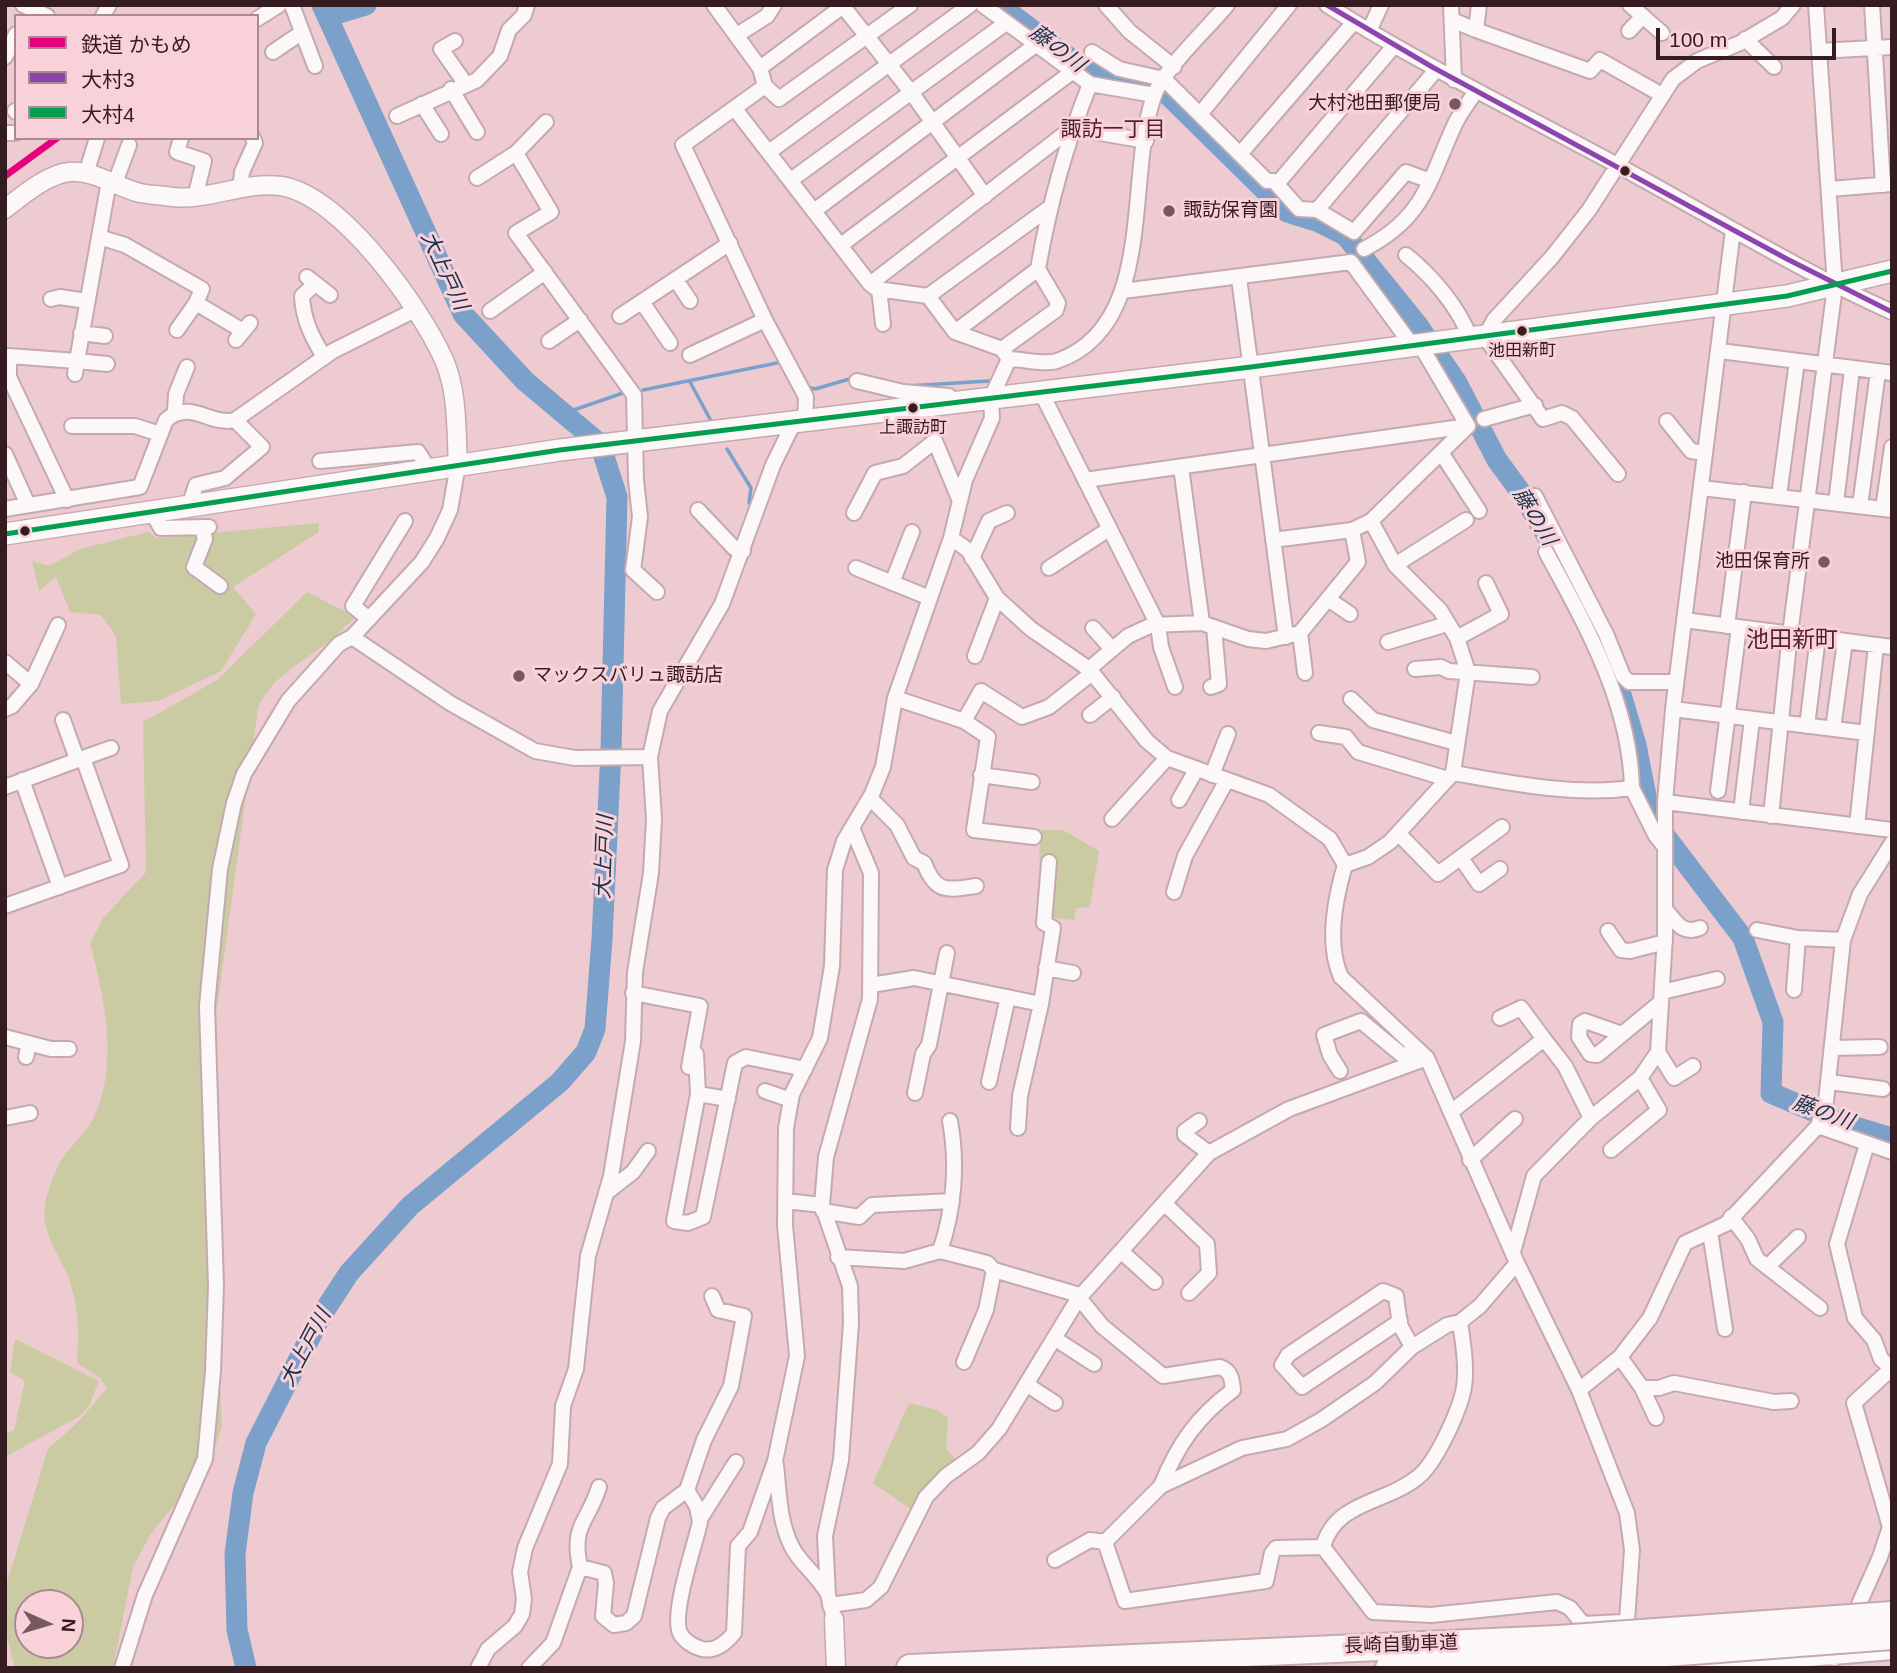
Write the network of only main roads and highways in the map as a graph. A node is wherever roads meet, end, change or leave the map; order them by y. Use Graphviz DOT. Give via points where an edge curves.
graph roads {
  1 [pos="1892,271"];
  2 [pos="5,534"];
  3 [pos="1892,1615"];
  4 [pos="1892,1636"];
  5 [pos="1559,1650"];
  6 [pos="910,1668"];
  7 [pos="1389,1668"];
  1 -- 2 [label="main road" via="1725,305 560,450"];
  3 -- 5 [label="highway, 長崎自動車道, bridge"];
  4 -- 5 [label="highway, 長崎自動車道, bridge"];
  5 -- 6 [label="highway, 長崎自動車道"];
  5 -- 7 [label="highway, 長崎自動車道"];
}
